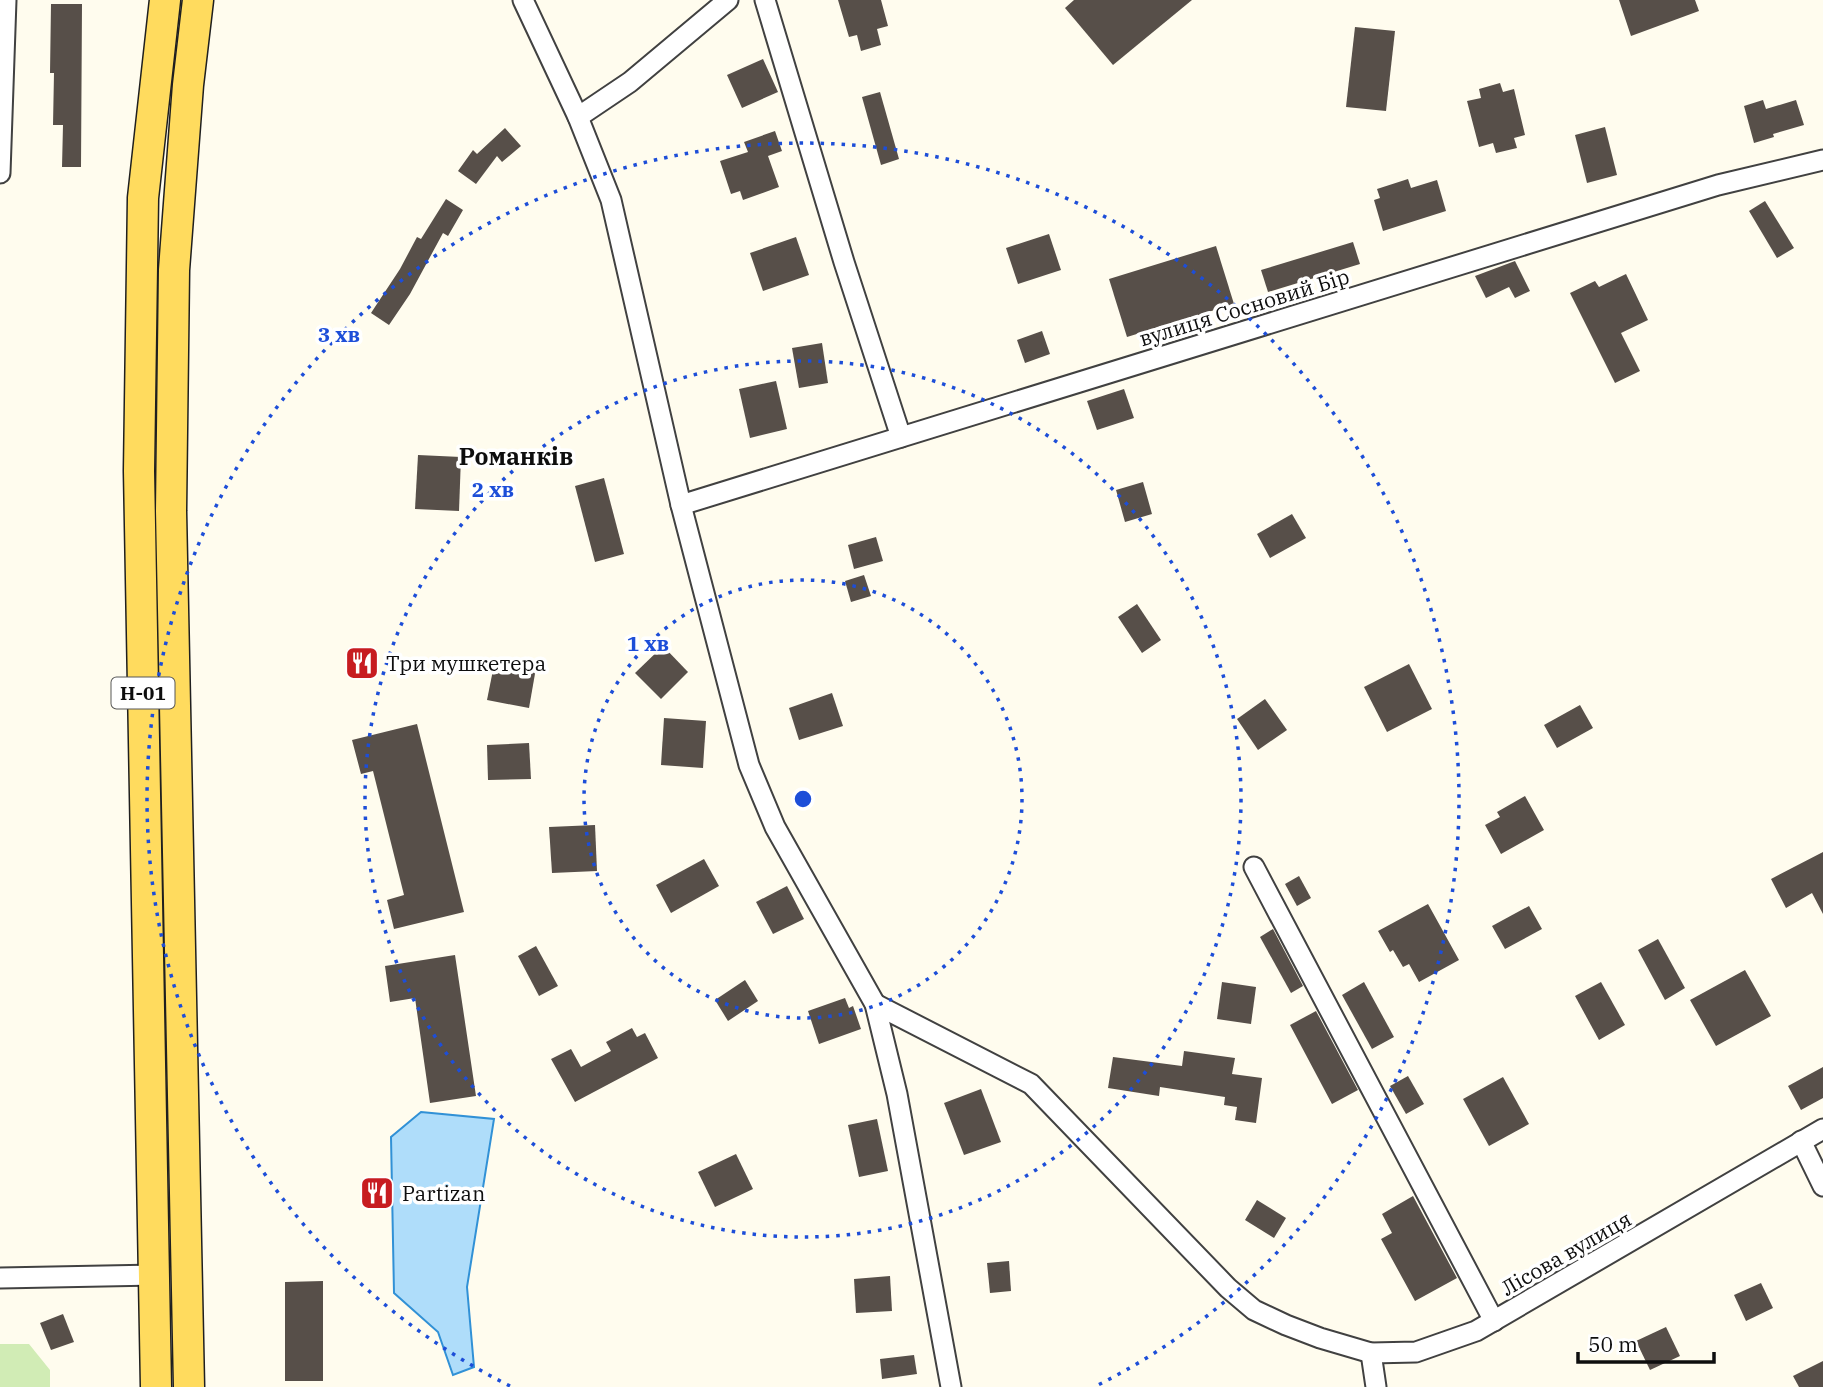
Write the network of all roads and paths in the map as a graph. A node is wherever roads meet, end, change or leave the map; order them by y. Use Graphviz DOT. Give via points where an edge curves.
graph roads {
  1 [pos="6,0"];
  2 [pos="165,0"];
  3 [pos="198,0"];
  4 [pos="523,0"];
  5 [pos="727,0"];
  6 [pos="765,0"];
  7 [pos="578,117"];
  8 [pos="1823,160"];
  9 [pos="0,173"];
  10 [pos="901,437"];
  11 [pos="681,505"];
  12 [pos="1254,867"];
  13 [pos="875,1004"];
  14 [pos="1823,1129"];
  15 [pos="1801,1141"];
  16 [pos="1823,1186"];
  17 [pos="156,1275"];
  18 [pos="0,1278"];
  19 [pos="1494,1321"];
  20 [pos="1371,1353"];
  21 [pos="156,1387"];
  22 [pos="189,1387"];
  23 [pos="951,1387"];
  24 [pos="1376,1387"];
  1 -- 9 [label="street"];
  2 -- 17 [label="main road, Н-01" via="143,198 139,471"];
  3 -- 22 [label="main road, Н-01" via="174,270 171,511"];
  4 -- 7 [label="street"];
  5 -- 7 [label="street" via="630,82"];
  6 -- 10 [label="street"];
  7 -- 11 [label="street" via="611,200"];
  8 -- 10 [label="street, вулиця Сосновий Бір" via="1718,186"];
  10 -- 11 [label="street, вулиця Сосновий Бір"];
  11 -- 13 [label="street" via="749,765 775,827"];
  12 -- 19 [label="street"];
  13 -- 20 [label="street, Лісова вулиця" via="1031,1084 1254,1310 1320,1338"];
  13 -- 23 [label="street" via="898,1094"];
  14 -- 15 [label="street, Лісова вулиця"];
  15 -- 16 [label="street"];
  15 -- 19 [label="street, Лісова вулиця"];
  17 -- 18 [label="street"];
  17 -- 21 [label="main road, Н-01"];
  19 -- 20 [label="street, Лісова вулиця" via="1416,1352"];
  20 -- 24 [label="street"];
}
